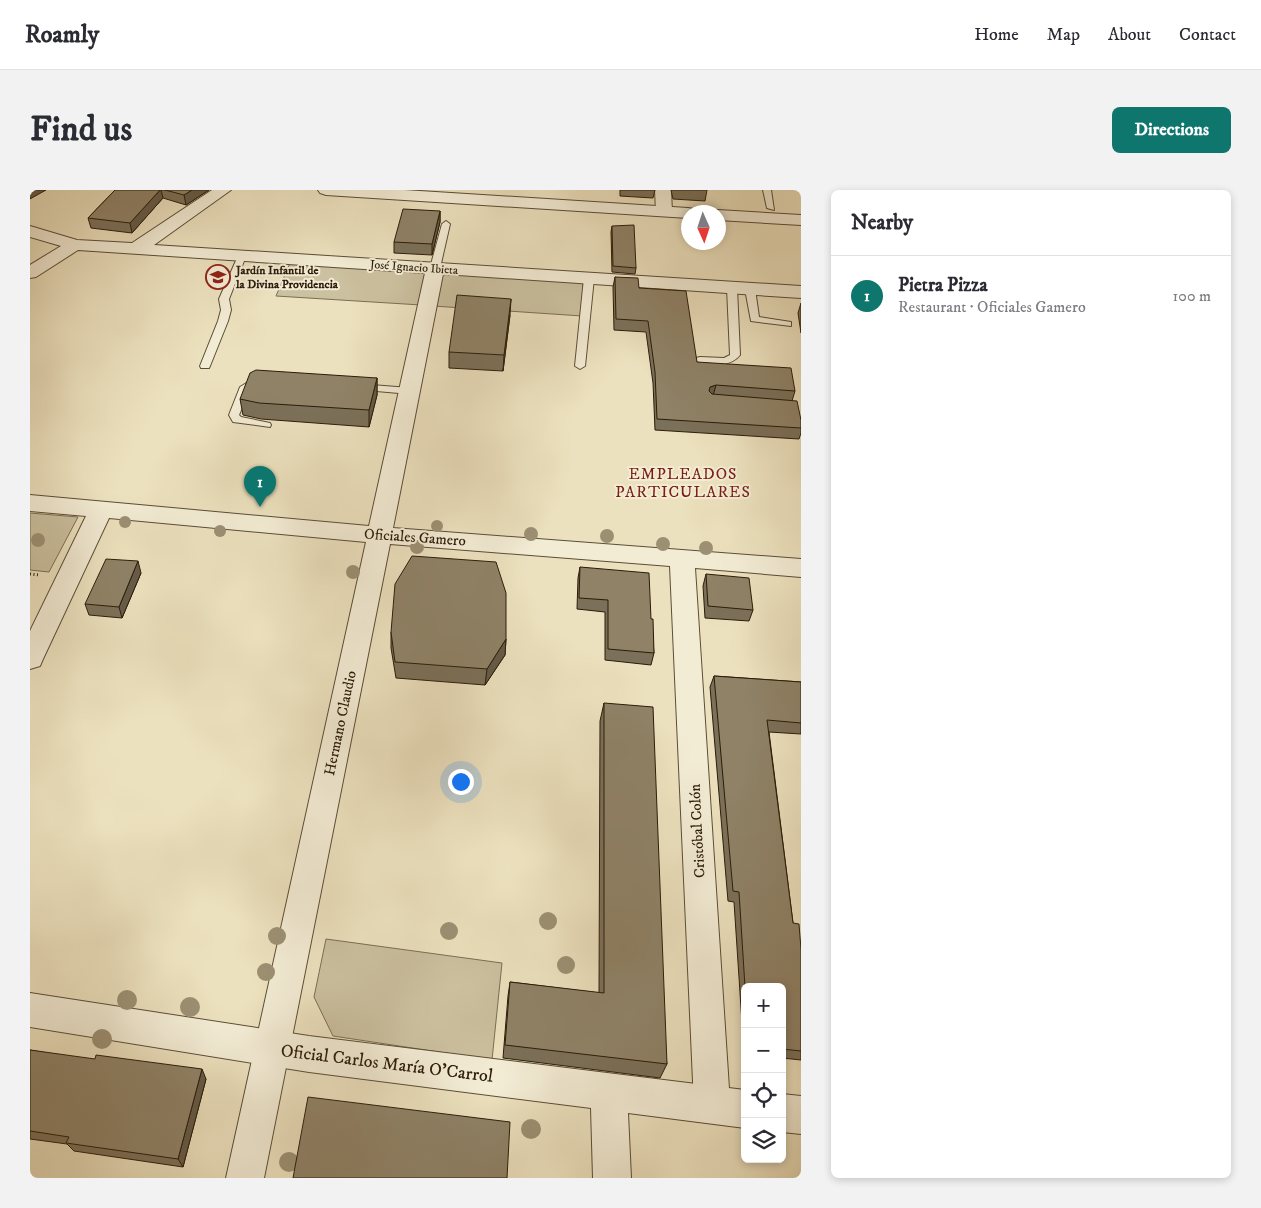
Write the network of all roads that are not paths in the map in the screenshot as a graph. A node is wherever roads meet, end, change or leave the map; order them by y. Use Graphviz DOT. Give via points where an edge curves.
graph roads {
  1 [pos="223,190"];
  2 [pos="326,190"];
  3 [pos="663,190"];
  4 [pos="767,190"];
  5 [pos="476,195"];
  6 [pos="771,208"];
  7 [pos="664,212"];
  8 [pos="681,213"];
  9 [pos="726,215"];
  10 [pos="801,220"];
  11 [pos="446,224"];
  12 [pos="30,231"];
  13 [pos="75,245"];
  14 [pos="136,249"];
  15 [pos="242,256"];
  16 [pos="435,268"];
  17 [pos="30,273"];
  18 [pos="589,278"];
  19 [pos="741,288"];
  20 [pos="801,292"];
  21 [pos="788,324"];
  22 [pos="700,360"];
  23 [pos="205,366"];
  24 [pos="580,366"];
  25 [pos="261,380"];
  26 [pos="350,387"];
  27 [pos="410,392"];
  28 [pos="266,425"];
  29 [pos="30,503"];
  30 [pos="102,509"];
  31 [pos="380,534"];
  32 [pos="682,558"];
  33 [pos="801,568"];
  34 [pos="30,659"];
  35 [pos="30,1010"];
  36 [pos="271,1049"];
  37 [pos="609,1091"];
  38 [pos="728,1106"];
  39 [pos="786,1113"];
  40 [pos="801,1115"];
  41 [pos="246,1178"];
  42 [pos="612,1178"];
  1 -- 14 [label="street"];
  2 -- 5 [label="street"];
  3 -- 7 [label="street"];
  4 -- 6 [label="lane"];
  5 -- 7 [label="street"];
  7 -- 8 [label="street"];
  9 -- 10 [label="street"];
  11 -- 16 [label="lane"];
  12 -- 13 [label="street, José Ignacio Ibieta"];
  13 -- 14 [label="street, José Ignacio Ibieta"];
  13 -- 17 [label="street"];
  14 -- 15 [label="street, José Ignacio Ibieta"];
  15 -- 16 [label="street, José Ignacio Ibieta"];
  15 -- 23 [label="lane" via="224,299 223,321"];
  16 -- 18 [label="street, José Ignacio Ibieta"];
  16 -- 27 [label="street, Hermano Claudio"];
  18 -- 19 [label="street, José Ignacio Ibieta"];
  18 -- 24 [label="lane"];
  19 -- 20 [label="street, José Ignacio Ibieta"];
  19 -- 21 [label="lane" via="754,319"];
  19 -- 22 [label="lane" via="735,355 728,361"];
  25 -- 28 [label="lane" via="245,387 234,414 237,420"];
  26 -- 27 [label="lane"];
  27 -- 31 [label="street, Hermano Claudio"];
  29 -- 30 [label="street, Oficiales Gamero"];
  30 -- 31 [label="street, Oficiales Gamero"];
  30 -- 34 [label="street"];
  31 -- 32 [label="street, Oficiales Gamero"];
  31 -- 36 [label="street, Hermano Claudio"];
  32 -- 33 [label="street, Oficiales Gamero"];
  32 -- 38 [label="street, Cristóbal Colón"];
  35 -- 36 [label="street, Oficial Carlos María O'Carrol"];
  36 -- 37 [label="street, Oficial Carlos María O'Carrol"];
  36 -- 41 [label="street, Hermano Claudio"];
  37 -- 38 [label="street, Oficial Carlos María O'Carrol"];
  37 -- 42 [label="street"];
  39 -- 40 [label="street"];
}
